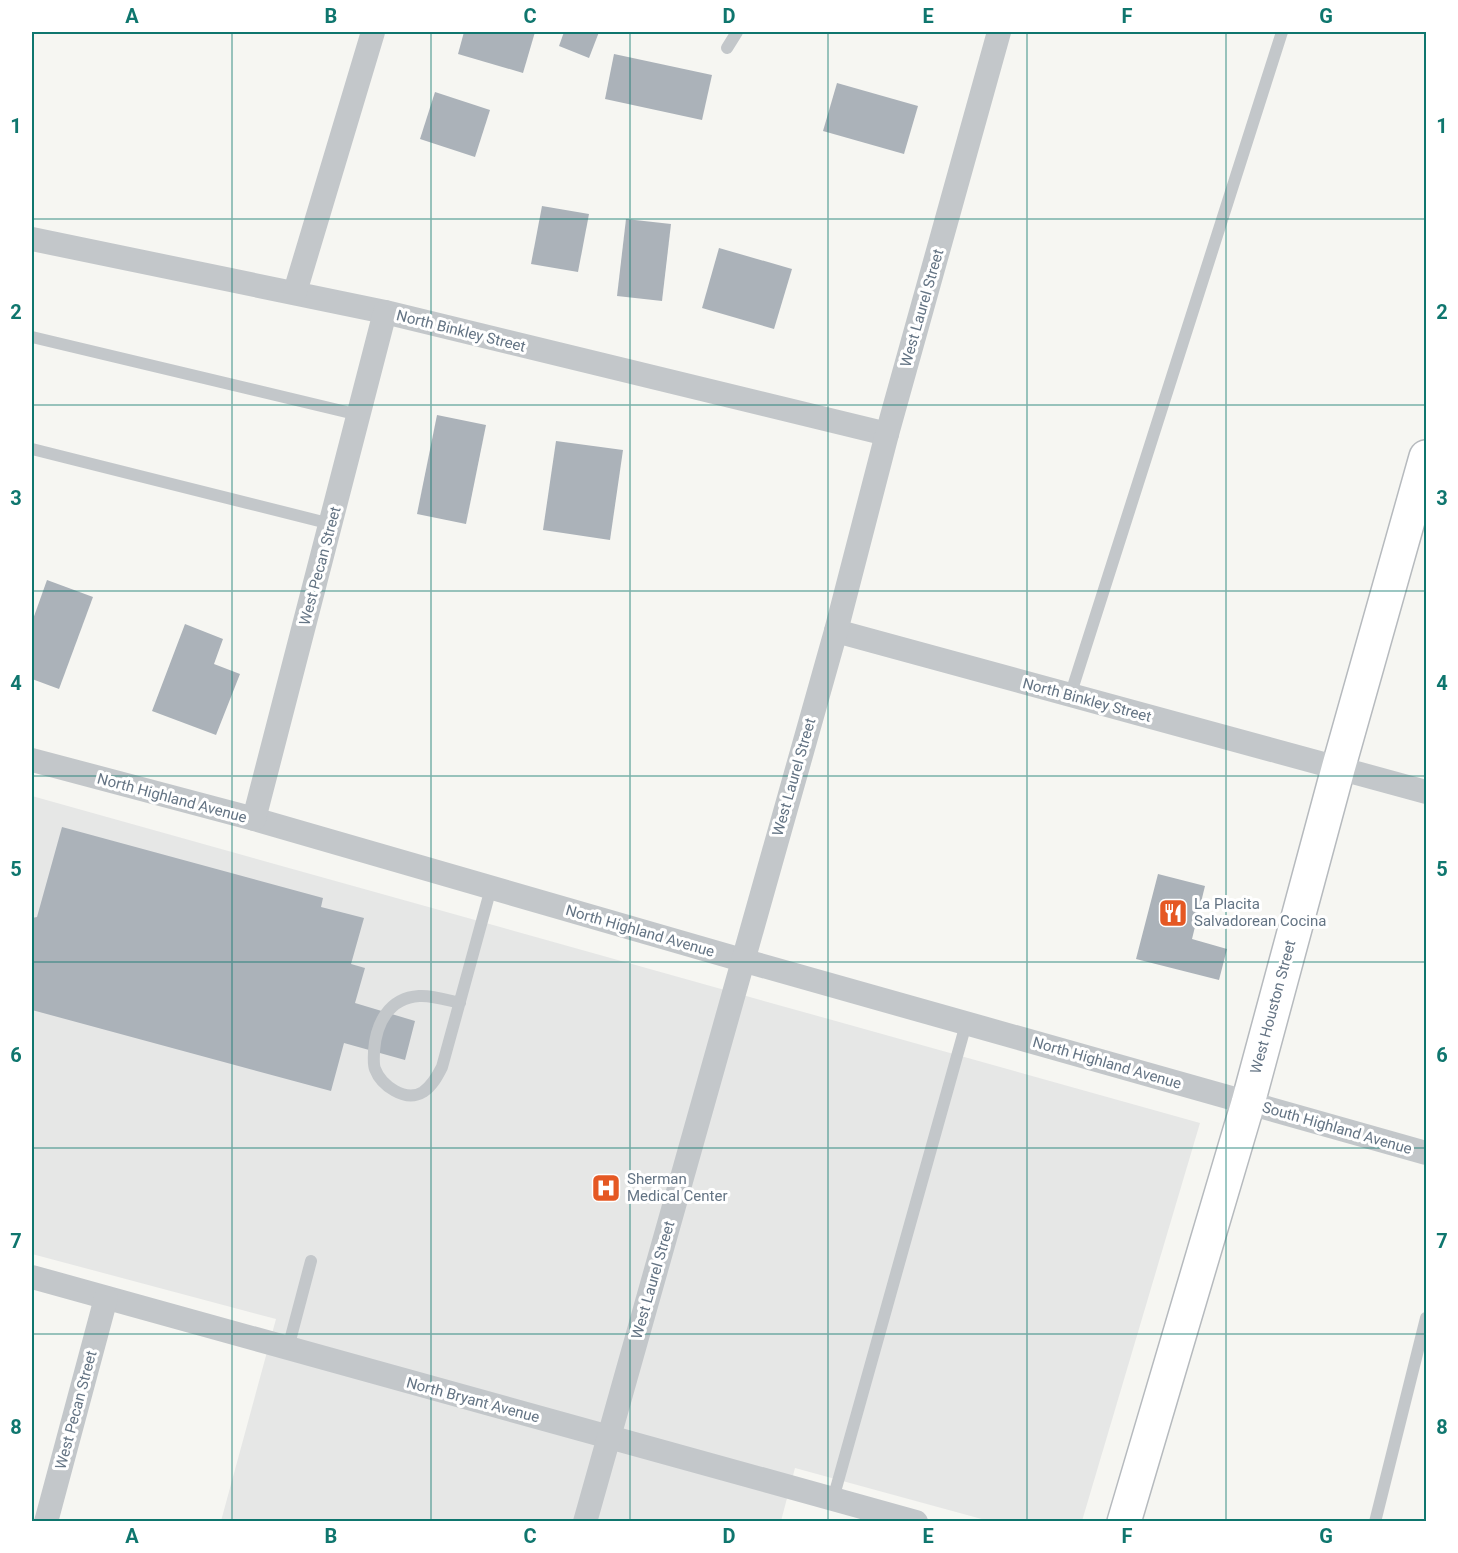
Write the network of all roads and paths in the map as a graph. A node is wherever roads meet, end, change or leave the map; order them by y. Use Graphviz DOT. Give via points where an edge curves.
graph roads {
  1 [pos="373,32"];
  2 [pos="737,32"];
  3 [pos="999,32"];
  4 [pos="1282,32"];
  5 [pos="727,48"];
  6 [pos="32,239"];
  7 [pos="295,292"];
  8 [pos="385,312"];
  9 [pos="32,337"];
  10 [pos="358,415"];
  11 [pos="887,434"];
  12 [pos="32,449"];
  13 [pos="1426,457"];
  14 [pos="331,524"];
  15 [pos="836,631"];
  16 [pos="1070,696"];
  17 [pos="32,760"];
  18 [pos="1338,769"];
  19 [pos="1426,792"];
  20 [pos="254,819"];
  21 [pos="491,888"];
  22 [pos="742,960"];
  23 [pos="460,1003"];
  24 [pos="966,1024"];
  25 [pos="1248,1103"];
  26 [pos="1426,1153"];
  27 [pos="311,1261"];
  28 [pos="32,1277"];
  29 [pos="106,1298"];
  30 [pos="1426,1318"];
  31 [pos="288,1348"];
  32 [pos="609,1437"];
  33 [pos="833,1499"];
  34 [pos="46,1521"];
  35 [pos="585,1521"];
  36 [pos="916,1521"];
  37 [pos="1124,1521"];
  38 [pos="1375,1521"];
  1 -- 7 [label="street"];
  2 -- 5 [label="lane"];
  3 -- 11 [label="street, West Laurel Street"];
  4 -- 16 [label="lane"];
  6 -- 7 [label="street, North Binkley Street"];
  7 -- 8 [label="street, North Binkley Street"];
  8 -- 10 [label="street, West Pecan Street"];
  8 -- 11 [label="street, North Binkley Street"];
  9 -- 10 [label="lane"];
  10 -- 14 [label="street, West Pecan Street"];
  11 -- 15 [label="street, West Laurel Street"];
  12 -- 14 [label="lane"];
  13 -- 18 [label="main road, West Houston Street"];
  14 -- 20 [label="street, West Pecan Street"];
  15 -- 16 [label="street, North Binkley Street"];
  15 -- 22 [label="street, West Laurel Street"];
  16 -- 18 [label="street, North Binkley Street"];
  17 -- 20 [label="street, North Highland Avenue"];
  18 -- 19 [label="street, North Binkley Street"];
  18 -- 25 [label="main road, West Houston Street"];
  20 -- 21 [label="street, North Highland Avenue"];
  21 -- 22 [label="street, North Highland Avenue"];
  21 -- 23 [label="lane"];
  22 -- 24 [label="street, North Highland Avenue"];
  22 -- 32 [label="street, West Laurel Street"];
  23 -- 23 [label="lane" via="420,996 391,1006 375,1039 374,1067 385,1086 402,1094 421,1093 436,1080"];
  24 -- 25 [label="street, North Highland Avenue"];
  24 -- 33 [label="lane"];
  25 -- 26 [label="street, South Highland Avenue"];
  25 -- 37 [label="main road, West Houston Street"];
  27 -- 31 [label="lane"];
  28 -- 29 [label="street, North Bryant Avenue"];
  29 -- 31 [label="street, North Bryant Avenue"];
  29 -- 34 [label="street, West Pecan Street"];
  30 -- 38 [label="lane"];
  31 -- 32 [label="street, North Bryant Avenue"];
  32 -- 33 [label="street, North Bryant Avenue"];
  32 -- 35 [label="street, West Laurel Street"];
  33 -- 36 [label="street, North Bryant Avenue"];
}
